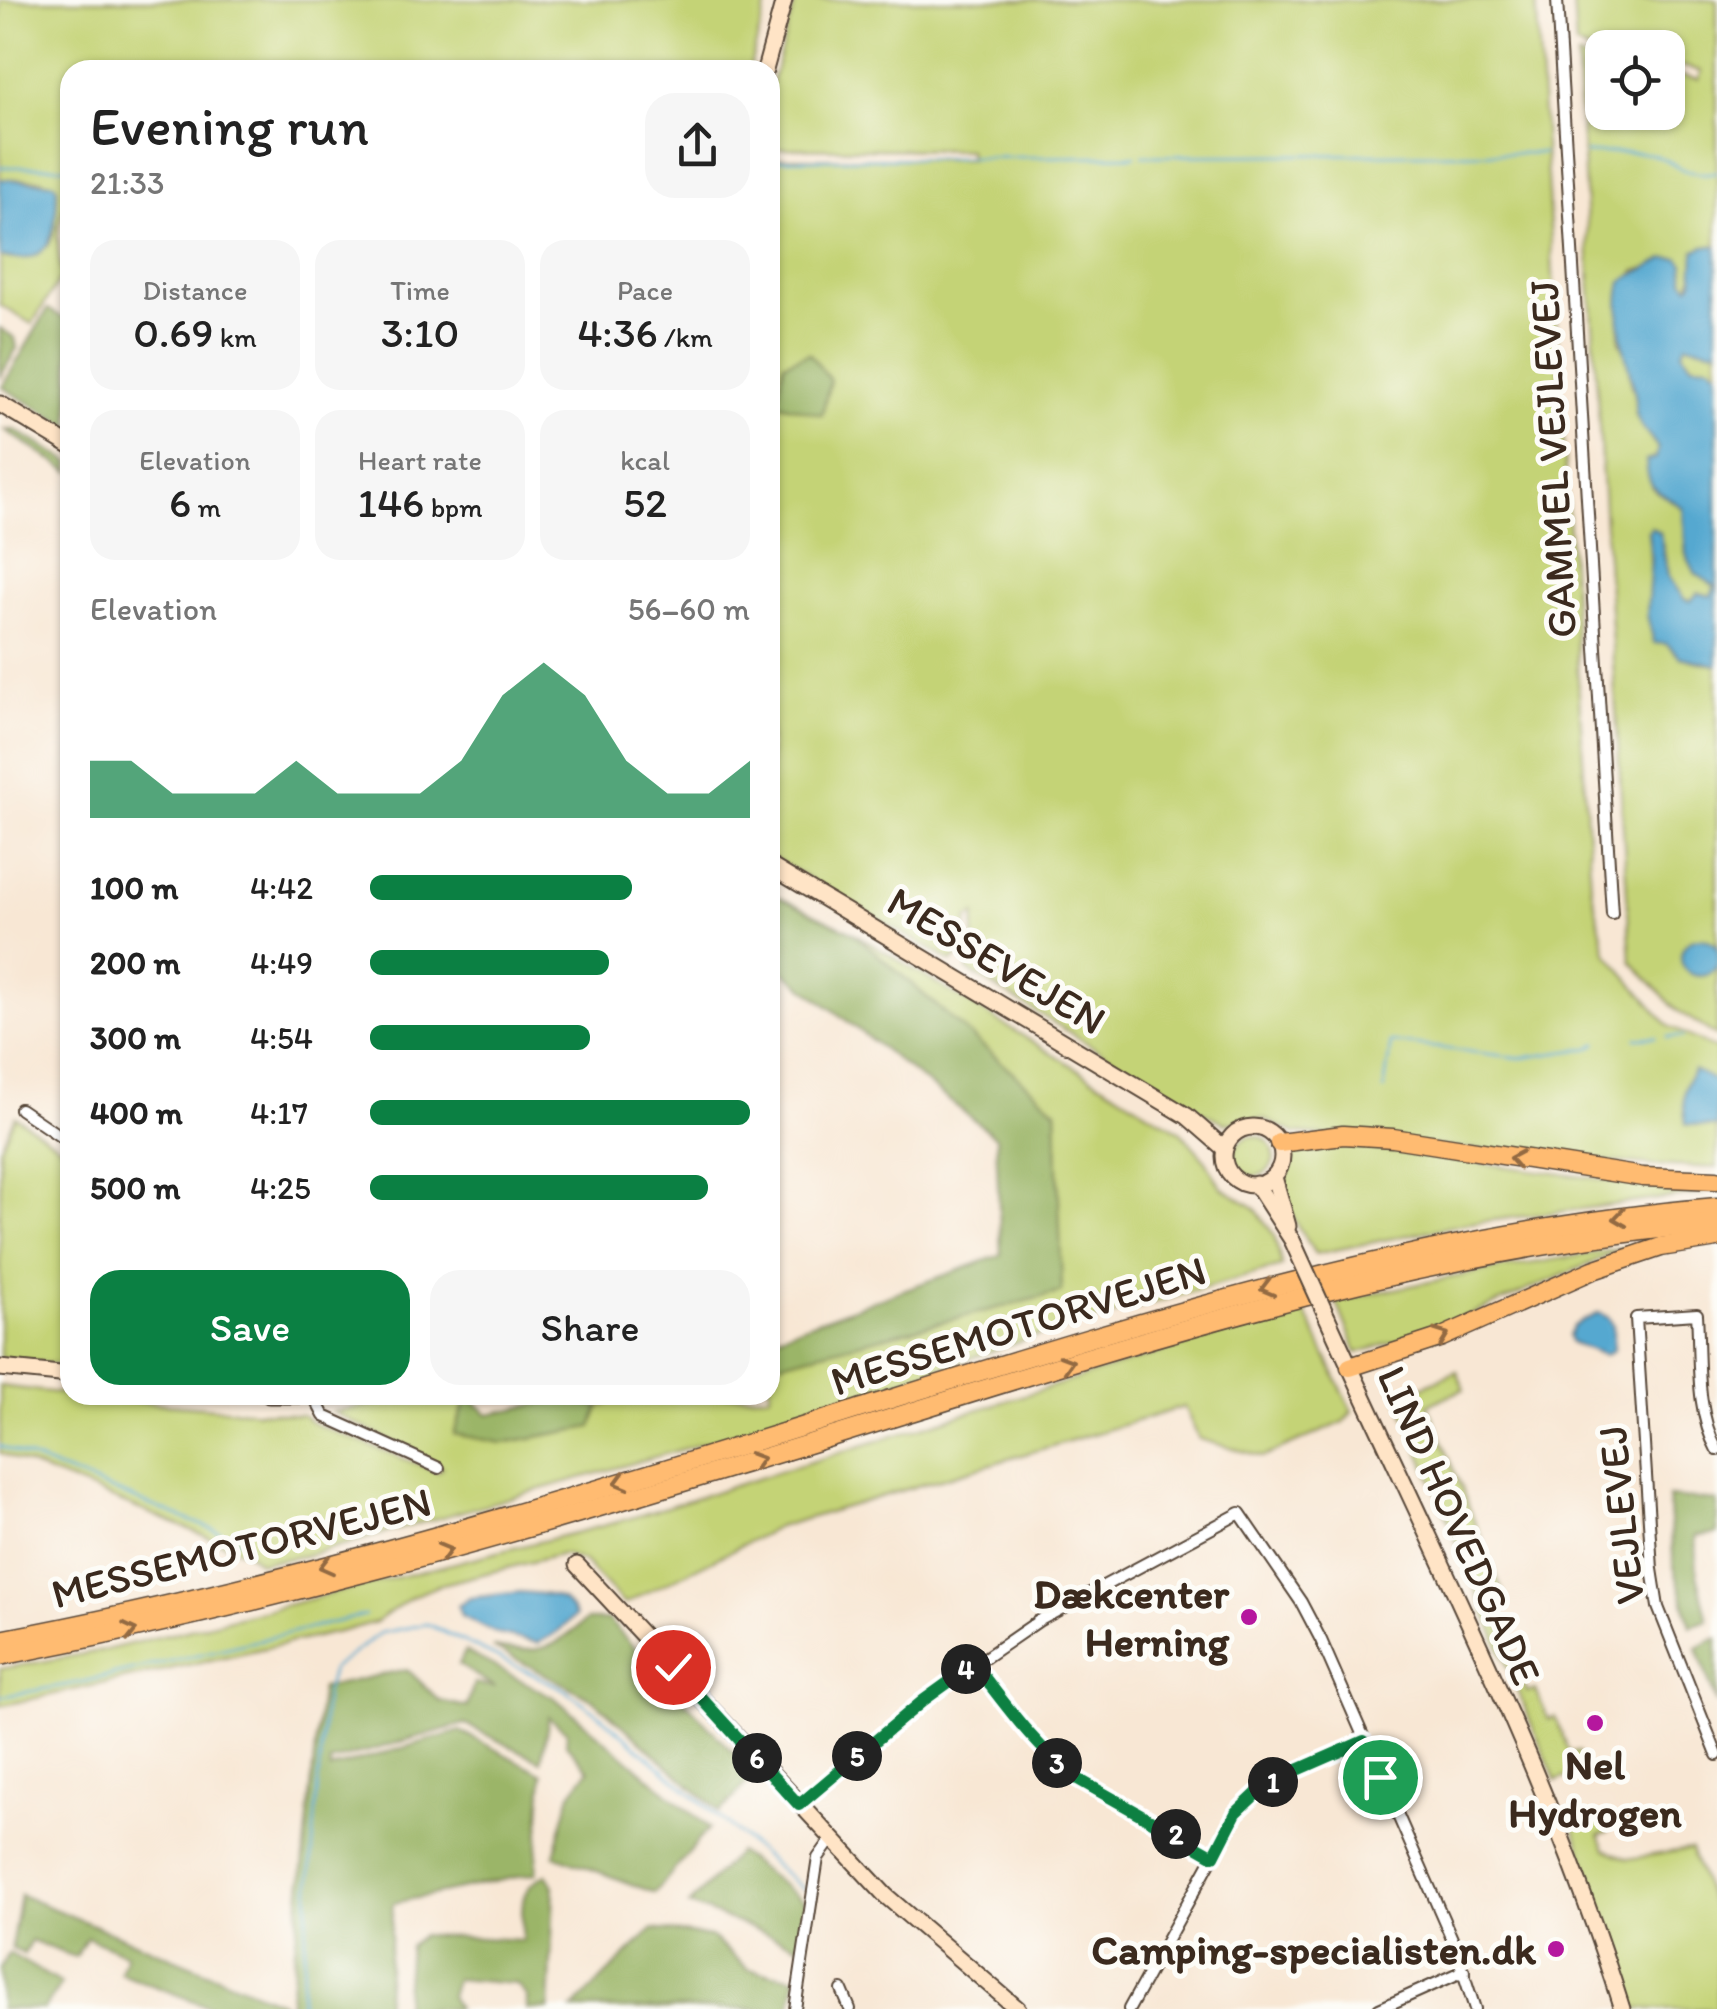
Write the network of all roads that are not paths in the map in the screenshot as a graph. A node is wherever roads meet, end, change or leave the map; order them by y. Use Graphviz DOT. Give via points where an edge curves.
graph roads {
  1 [pos="784,0"];
  2 [pos="1557,0"];
  3 [pos="768,60"];
  4 [pos="0,404"];
  5 [pos="60,440"];
  6 [pos="780,872"];
  7 [pos="1612,914"];
  8 [pos="20,1109"];
  9 [pos="1187,1116"];
  10 [pos="1235,1134"];
  11 [pos="60,1136"];
  12 [pos="1279,1143"];
  13 [pos="1225,1149"];
  14 [pos="1274,1176"];
  15 [pos="1717,1180"];
  16 [pos="1256,1184"];
  17 [pos="1717,1207"];
  18 [pos="1717,1223"];
  19 [pos="1717,1238"];
  20 [pos="1292,1240"];
  21 [pos="1350,1367"];
  22 [pos="0,1368"];
  23 [pos="60,1374"];
  24 [pos="318,1405"];
  25 [pos="1717,1450"];
  26 [pos="439,1468"];
  27 [pos="577,1565"];
  28 [pos="0,1640"];
  29 [pos="0,1656"];
  30 [pos="974,1664"];
  31 [pos="1364,1741"];
  32 [pos="1717,1755"];
  33 [pos="799,1805"];
  34 [pos="830,1840"];
  35 [pos="1214,1856"];
  36 [pos="1464,1970"];
  37 [pos="842,1990"];
  38 [pos="795,2009"];
  39 [pos="850,2009"];
  40 [pos="1018,2009"];
  41 [pos="1129,2009"];
  42 [pos="1379,2009"];
  43 [pos="1475,2009"];
  44 [pos="1622,2009"];
  1 -- 3 [label="main road"];
  2 -- 7 [label="street, GAMMEL VEJLEVEJ"];
  4 -- 5 [label="main road"];
  6 -- 9 [label="main road, MESSEVEJEN"];
  8 -- 11 [label="street"];
  9 -- 10 [label="main road, MESSEVEJEN"];
  9 -- 13 [label="main road, MESSEVEJEN"];
  10 -- 12 [label="main road" via="1264,1129"];
  10 -- 13 [label="main road"];
  12 -- 14 [label="main road" via="1282,1161"];
  15 -- 12 [label="highway, one-way" via="1625,1175 1393,1138 1343,1135"];
  13 -- 16 [label="main road" via="1235,1178"];
  14 -- 16 [label="main road"];
  14 -- 20 [label="main road, LIND HOVEDGADE"];
  16 -- 20 [label="main road, LIND HOVEDGADE"];
  17 -- 28 [label="highway, MESSEMOTORVEJEN, one-way" via="1502,1234 1335,1270 1133,1324 370,1555"];
  29 -- 18 [label="highway, MESSEMOTORVEJEN, one-way" via="377,1570 1343,1284 1507,1252"];
  21 -- 19 [label="highway, one-way" via="1442,1337 1593,1270 1661,1247"];
  20 -- 21 [label="main road, LIND HOVEDGADE, bridge"];
  21 -- 44 [label="main road, LIND HOVEDGADE" via="1536,1778"];
  22 -- 23 [label="main road"];
  24 -- 26 [label="street" via="324,1416"];
  25 -- 32 [label="street, VEJLEVEJ" via="1704,1413 1697,1314 1636,1318 1658,1607"];
  27 -- 33 [label="main road"];
  30 -- 31 [label="street" via="1040,1620 1240,1513 1316,1630"];
  30 -- 33 [label="street"];
  30 -- 35 [label="street" via="1055,1762"];
  31 -- 35 [label="street" via="1256,1794 1236,1813"];
  31 -- 36 [label="street"];
  33 -- 34 [label="main road"];
  34 -- 38 [label="street" via="818,1858"];
  34 -- 40 [label="main road"];
  35 -- 41 [label="street"];
  36 -- 42 [label="street"];
  36 -- 43 [label="street"];
  37 -- 39 [label="street"];
}
